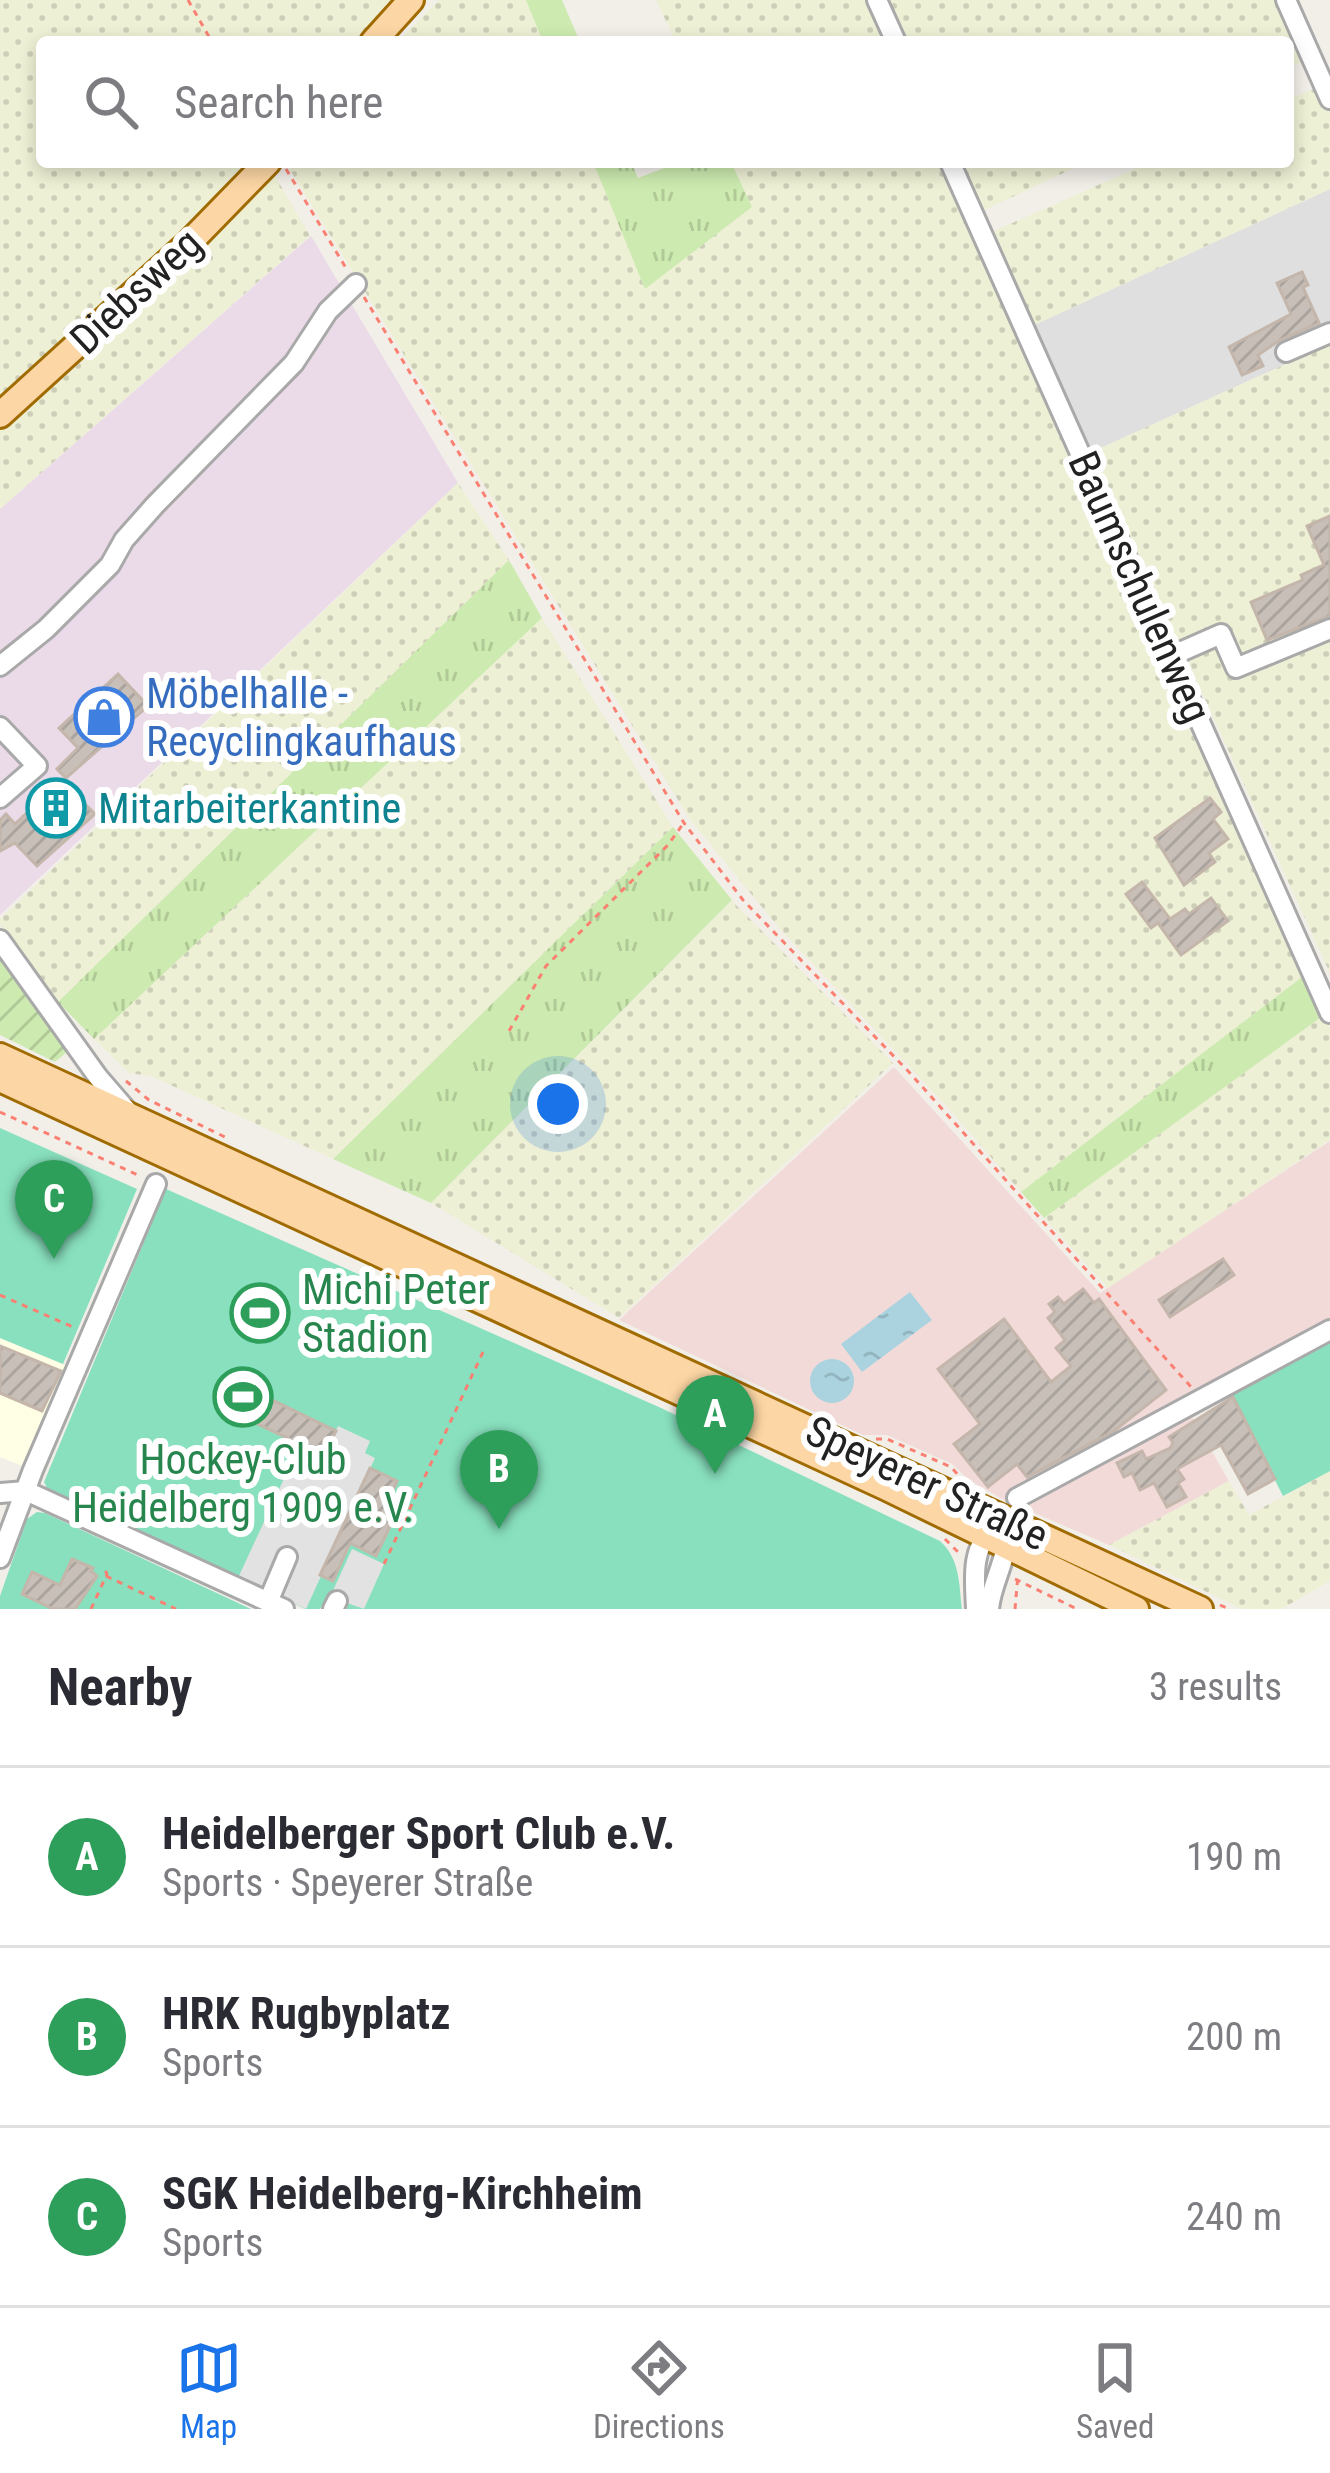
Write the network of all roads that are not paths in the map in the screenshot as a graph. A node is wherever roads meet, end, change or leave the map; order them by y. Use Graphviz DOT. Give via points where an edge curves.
graph roads {
  1 [pos="411,0"];
  2 [pos="878,0"];
  3 [pos="1286,0"];
  4 [pos="378,36"];
  5 [pos="893,36"];
  6 [pos="1330,99"];
  7 [pos="262,168"];
  8 [pos="953,168"];
  9 [pos="356,284"];
  10 [pos="1330,333"];
  11 [pos="1286,352"];
  12 [pos="0,415"];
  13 [pos="1330,629"];
  14 [pos="1171,656"];
  15 [pos="0,666"];
  16 [pos="0,727"];
  17 [pos="4,788"];
  18 [pos="0,940"];
  19 [pos="1330,1012"];
  20 [pos="0,1056"];
  21 [pos="0,1079"];
  22 [pos="134,1118"];
  23 [pos="156,1184"];
  24 [pos="1330,1330"];
  25 [pos="26,1491"];
  26 [pos="0,1492"];
  27 [pos="1012,1509"];
  28 [pos="995,1544"];
  29 [pos="287,1557"];
  30 [pos="0,1558"];
  31 [pos="276,1605"];
  32 [pos="976,1609"];
  33 [pos="989,1609"];
  34 [pos="1136,1609"];
  35 [pos="1200,1609"];
  1 -- 4 [label="main road"];
  2 -- 5 [label="street"];
  3 -- 6 [label="street"];
  7 -- 12 [label="main road, Diebsweg"];
  8 -- 14 [label="street, Baumschulenweg"];
  9 -- 15 [label="street" via="110,565"];
  10 -- 11 [label="street"];
  13 -- 14 [label="street" via="1236,668 1221,634"];
  14 -- 19 [label="street, Baumschulenweg"];
  16 -- 17 [label="street" via="37,766"];
  18 -- 22 [label="street"];
  20 -- 22 [label="main road, Speyerer Straße"];
  21 -- 28 [label="main road, Speyerer Straße"];
  22 -- 27 [label="main road, Speyerer Straße"];
  23 -- 25 [label="street"];
  24 -- 27 [label="street"];
  25 -- 26 [label="street"];
  25 -- 30 [label="street"];
  25 -- 31 [label="street"];
  27 -- 28 [label="street"];
  27 -- 35 [label="main road, Speyerer Straße"];
  28 -- 32 [label="street" via="975,1564"];
  28 -- 33 [label="street"];
  28 -- 34 [label="main road, Speyerer Straße"];
  29 -- 31 [label="street"];
}
